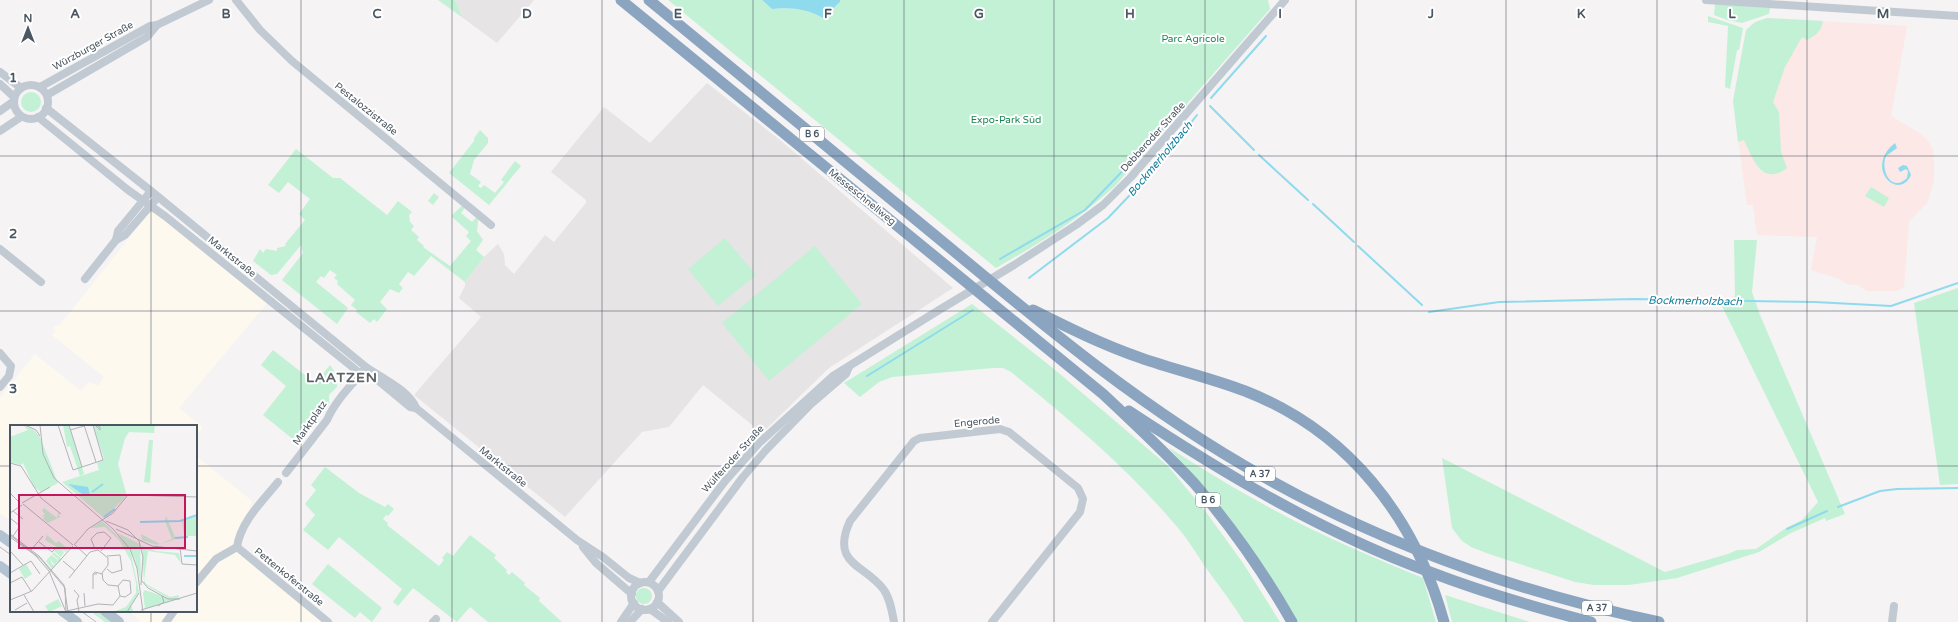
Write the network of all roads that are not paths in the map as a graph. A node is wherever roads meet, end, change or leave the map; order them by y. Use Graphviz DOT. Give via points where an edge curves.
graph roads {
  1 [pos="209,0"];
  2 [pos="236,0"];
  3 [pos="621,0"];
  4 [pos="649,0"];
  5 [pos="1285,0"];
  6 [pos="1706,0"];
  7 [pos="1958,16"];
  8 [pos="157,25"];
  9 [pos="0,72"];
  10 [pos="0,84"];
  11 [pos="40,87"];
  12 [pos="21,88"];
  13 [pos="47,95"];
  14 [pos="14,99"];
  15 [pos="46,108"];
  16 [pos="0,111"];
  17 [pos="21,117"];
  18 [pos="38,117"];
  19 [pos="0,131"];
  20 [pos="151,191"];
  21 [pos="158,197"];
  22 [pos="143,200"];
  23 [pos="151,206"];
  24 [pos="492,225"];
  25 [pos="116,240"];
  26 [pos="0,249"];
  27 [pos="1014,266"];
  28 [pos="85,279"];
  29 [pos="41,282"];
  30 [pos="1015,301"];
  31 [pos="0,353"];
  32 [pos="849,367"];
  33 [pos="363,371"];
  34 [pos="0,387"];
  35 [pos="1103,394"];
  36 [pos="767,436"];
  37 [pos="773,442"];
  38 [pos="286,473"];
  39 [pos="278,482"];
  40 [pos="0,535"];
  41 [pos="577,540"];
  42 [pos="10,542"];
  43 [pos="237,547"];
  44 [pos="0,566"];
  45 [pos="10,573"];
  46 [pos="197,582"];
  47 [pos="649,582"];
  48 [pos="640,583"];
  49 [pos="658,591"];
  50 [pos="632,594"];
  51 [pos="657,602"];
  52 [pos="634,603"];
  53 [pos="1894,606"];
  54 [pos="646,609"];
  55 [pos="63,612"];
  56 [pos="106,612"];
  57 [pos="173,612"];
  58 [pos="77,622"];
  59 [pos="120,622"];
  60 [pos="166,622"];
  61 [pos="328,622"];
  62 [pos="621,622"];
  63 [pos="630,622"];
  64 [pos="668,622"];
  65 [pos="679,622"];
  66 [pos="894,622"];
  67 [pos="992,622"];
  68 [pos="1292,622"];
  69 [pos="1444,622"];
  70 [pos="1591,622"];
  71 [pos="1659,622"];
  72 [pos="1892,622"];
  1 -- 8 [label="street, Würzburger Straße"];
  2 -- 24 [label="street, Pestalozzistraße" via="260,30 292,61"];
  3 -- 35 [label="highway, Messeschnellweg / B 6"];
  4 -- 30 [label="highway, Messeschnellweg / B 6"];
  5 -- 27 [label="street, Debberoder Straße" via="1131,177 1076,225"];
  6 -- 7 [label="street"];
  8 -- 11 [label="street, Würzburger Straße" via="150,26"];
  8 -- 13 [label="street, Würzburger Straße" via="147,37"];
  9 -- 12 [label="street"];
  10 -- 14 [label="street"];
  11 -- 12 [label="street, Würzburger Straße" via="30,85"];
  11 -- 13 [label="street"];
  12 -- 14 [label="street"];
  13 -- 15 [label="street"];
  14 -- 16 [label="street"];
  14 -- 17 [label="street" via="16,112"];
  15 -- 18 [label="street"];
  15 -- 20 [label="street, Marktstraße"];
  17 -- 18 [label="street"];
  17 -- 19 [label="street"];
  18 -- 22 [label="street, Marktstraße"];
  20 -- 21 [label="street, Marktstraße"];
  20 -- 22 [label="street"];
  21 -- 23 [label="street"];
  21 -- 33 [label="street, Marktstraße"];
  22 -- 23 [label="street, Marktstraße"];
  22 -- 25 [label="street" via="118,231"];
  23 -- 25 [label="street" via="125,235"];
  23 -- 33 [label="street, Marktstraße"];
  25 -- 28 [label="street"];
  26 -- 29 [label="street"];
  27 -- 32 [label="street, Wülferoder Straße"];
  30 -- 69 [label="highway, B 6" via="1090,339 1245,391 1283,409 1324,436 1358,466 1391,506 1422,560"];
  30 -- 71 [label="highway, A 37" via="1070,346 1163,414 1205,442 1314,504 1433,557 1498,580 1561,599"];
  31 -- 34 [label="street" via="11,366 9,376"];
  32 -- 36 [label="street, Wülferoder Straße" via="833,376"];
  32 -- 37 [label="street, Wülferoder Straße" via="846,374 810,404"];
  33 -- 38 [label="street, Marktplatz" via="331,410 328,420"];
  33 -- 41 [label="street, Marktstraße" via="387,380 413,401 416,408"];
  35 -- 68 [label="highway, B 6" via="1173,461 1215,508 1253,560"];
  35 -- 70 [label="highway, A 37" via="1257,490 1357,541 1428,572"];
  36 -- 37 [label="street"];
  36 -- 47 [label="street, Wülferoder Straße" via="710,498"];
  37 -- 49 [label="street, Wülferoder Straße" via="743,477"];
  39 -- 43 [label="street" via="246,522 238,537"];
  40 -- 42 [label="main road"];
  41 -- 48 [label="street, Marktstraße" via="629,578"];
  41 -- 50 [label="street, Marktstraße" via="596,563"];
  43 -- 46 [label="street" via="216,559"];
  43 -- 61 [label="street, Pettenkoferstraße"];
  44 -- 45 [label="main road"];
  47 -- 48 [label="street"];
  47 -- 49 [label="street"];
  48 -- 50 [label="street"];
  49 -- 51 [label="street"];
  50 -- 52 [label="street"];
  51 -- 54 [label="street"];
  51 -- 65 [label="street"];
  52 -- 54 [label="street"];
  52 -- 62 [label="street"];
  53 -- 72 [label="street"];
  54 -- 63 [label="street"];
  54 -- 64 [label="street"];
  55 -- 58 [label="main road"];
  56 -- 59 [label="main road"];
  57 -- 60 [label="street"];
  66 -- 67 [label="street, Engerode" via="884,591 853,564 846,552 845,537 850,521 914,441 920,438 1000,429 1009,432 1078,488 1083,499 1080,512"];
}
